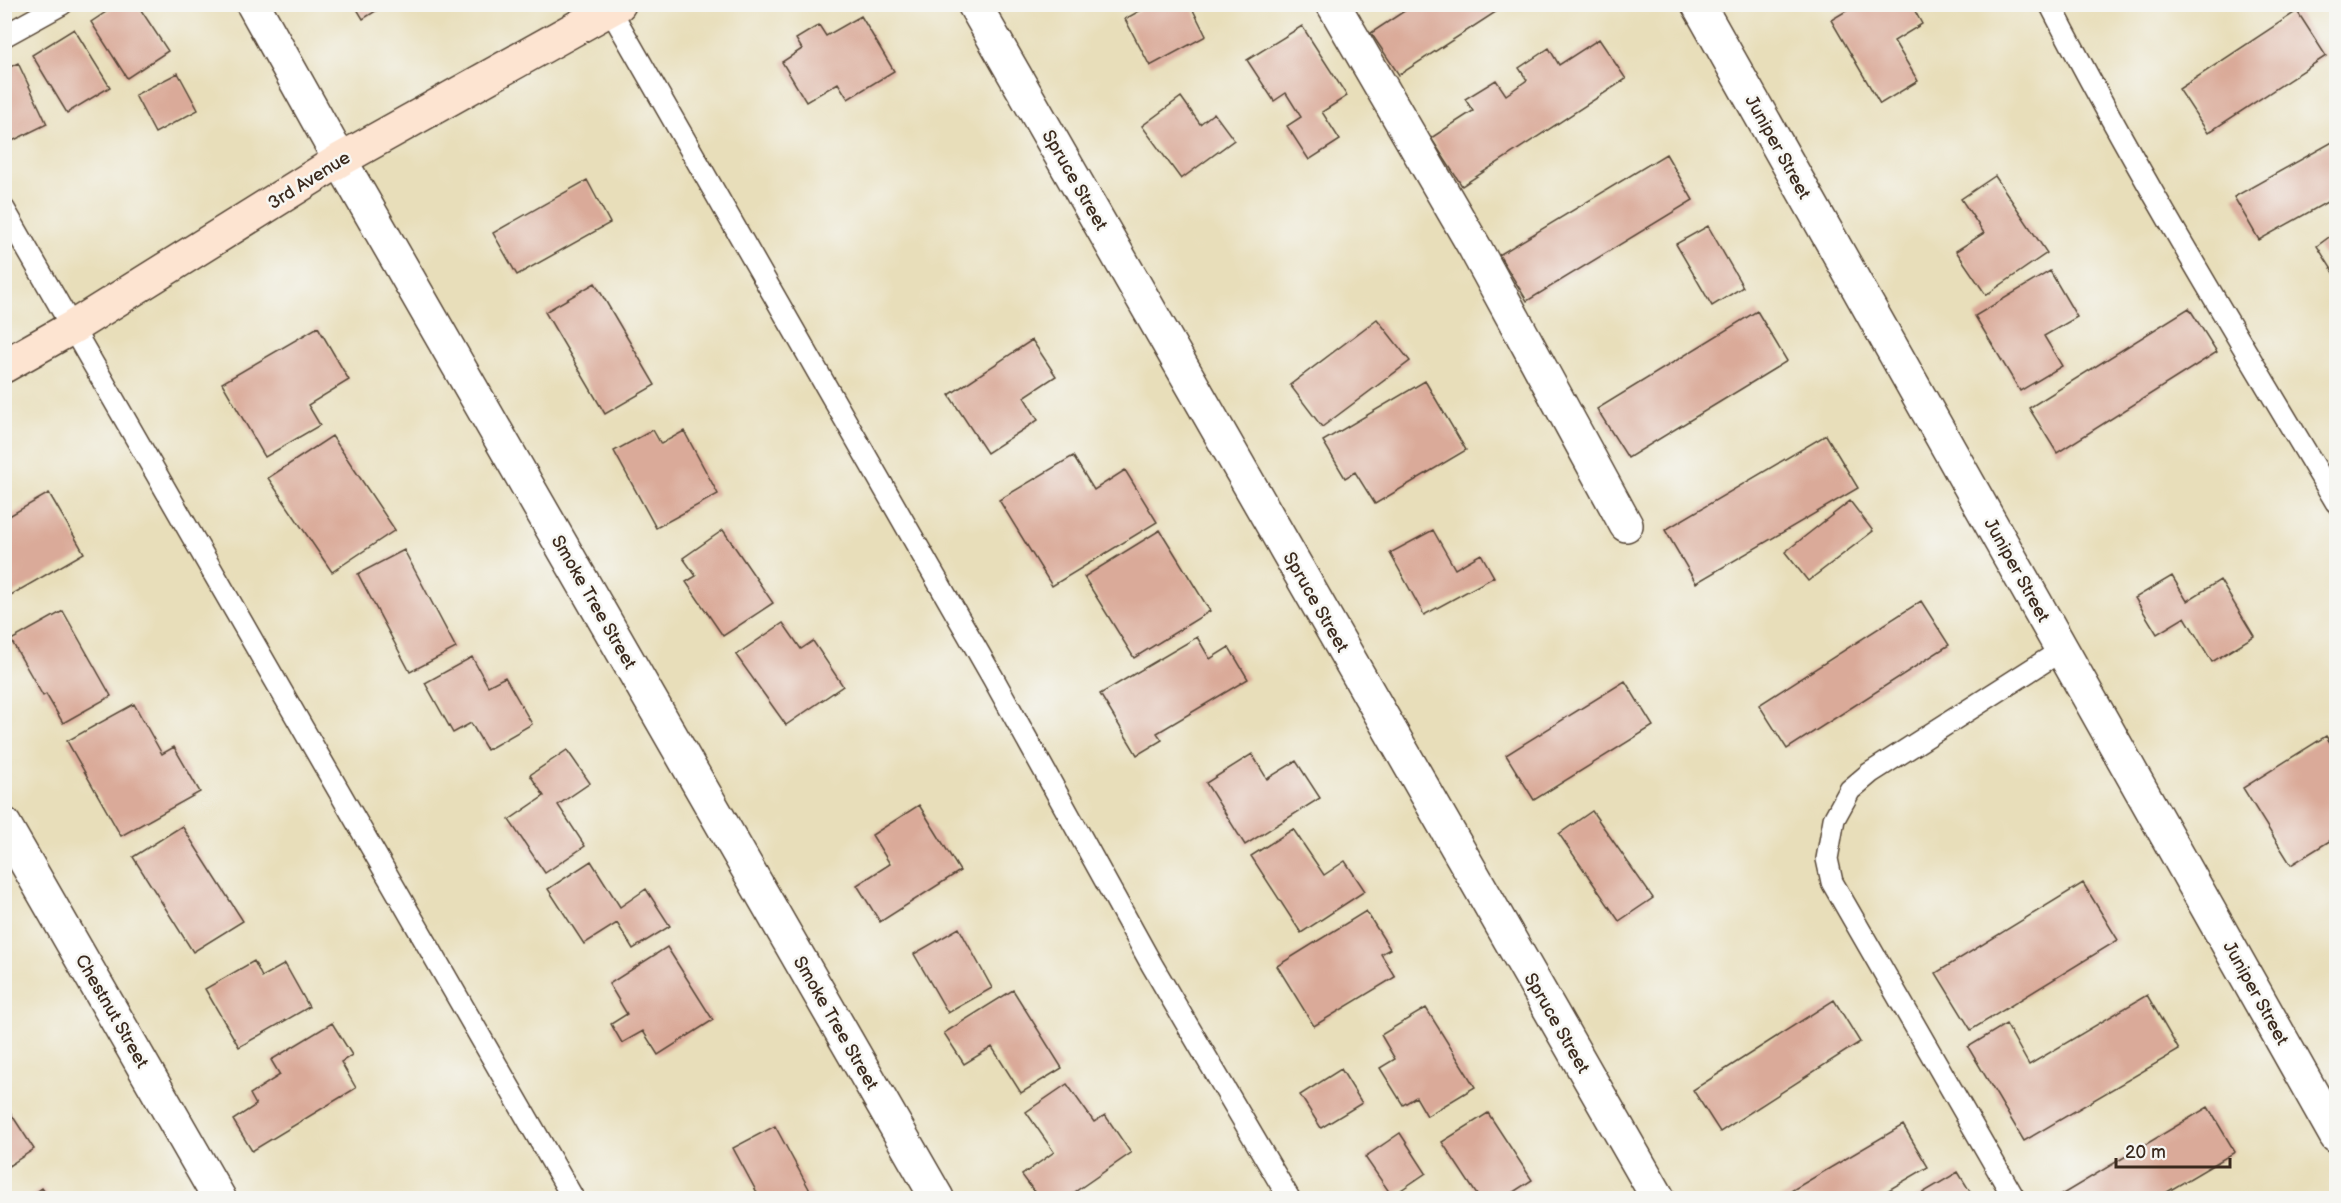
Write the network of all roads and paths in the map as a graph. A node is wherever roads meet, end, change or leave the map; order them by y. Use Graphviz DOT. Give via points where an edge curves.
graph roads {
  1 [pos="62,4"];
  2 [pos="253,4"];
  3 [pos="974,4"];
  4 [pos="1333,4"];
  5 [pos="1698,4"];
  6 [pos="2050,4"];
  7 [pos="612,6"];
  8 [pos="4,36"];
  9 [pos="340,160"];
  10 [pos="4,209"];
  11 [pos="73,327"];
  12 [pos="4,366"];
  13 [pos="2337,502"];
  14 [pos="1626,525"];
  15 [pos="2062,650"];
  16 [pos="4,824"];
  17 [pos="2337,1136"];
  18 [pos="219,1198"];
  19 [pos="573,1198"];
  20 [pos="937,1198"];
  21 [pos="1289,1198"];
  22 [pos="1658,1198"];
  23 [pos="2014,1198"];
  1 -- 8 [label="lane"];
  2 -- 9 [label="street, Smoke Tree Street"];
  3 -- 22 [label="street, Spruce Street"];
  4 -- 14 [label="street" via="1475,248"];
  5 -- 15 [label="street, Juniper Street"];
  6 -- 13 [label="lane" via="2170,225"];
  7 -- 9 [label="street, 3rd Avenue"];
  7 -- 21 [label="lane" via="1152,965"];
  9 -- 11 [label="street, 3rd Avenue"];
  9 -- 20 [label="street, Smoke Tree Street"];
  10 -- 11 [label="lane"];
  11 -- 12 [label="street, 3rd Avenue"];
  11 -- 19 [label="lane"];
  15 -- 17 [label="street, Juniper Street"];
  15 -- 23 [label="lane" via="1870,772 1850,790 1834,819 1827,859 1832,882"];
  16 -- 18 [label="street, Chestnut Street"];
}
